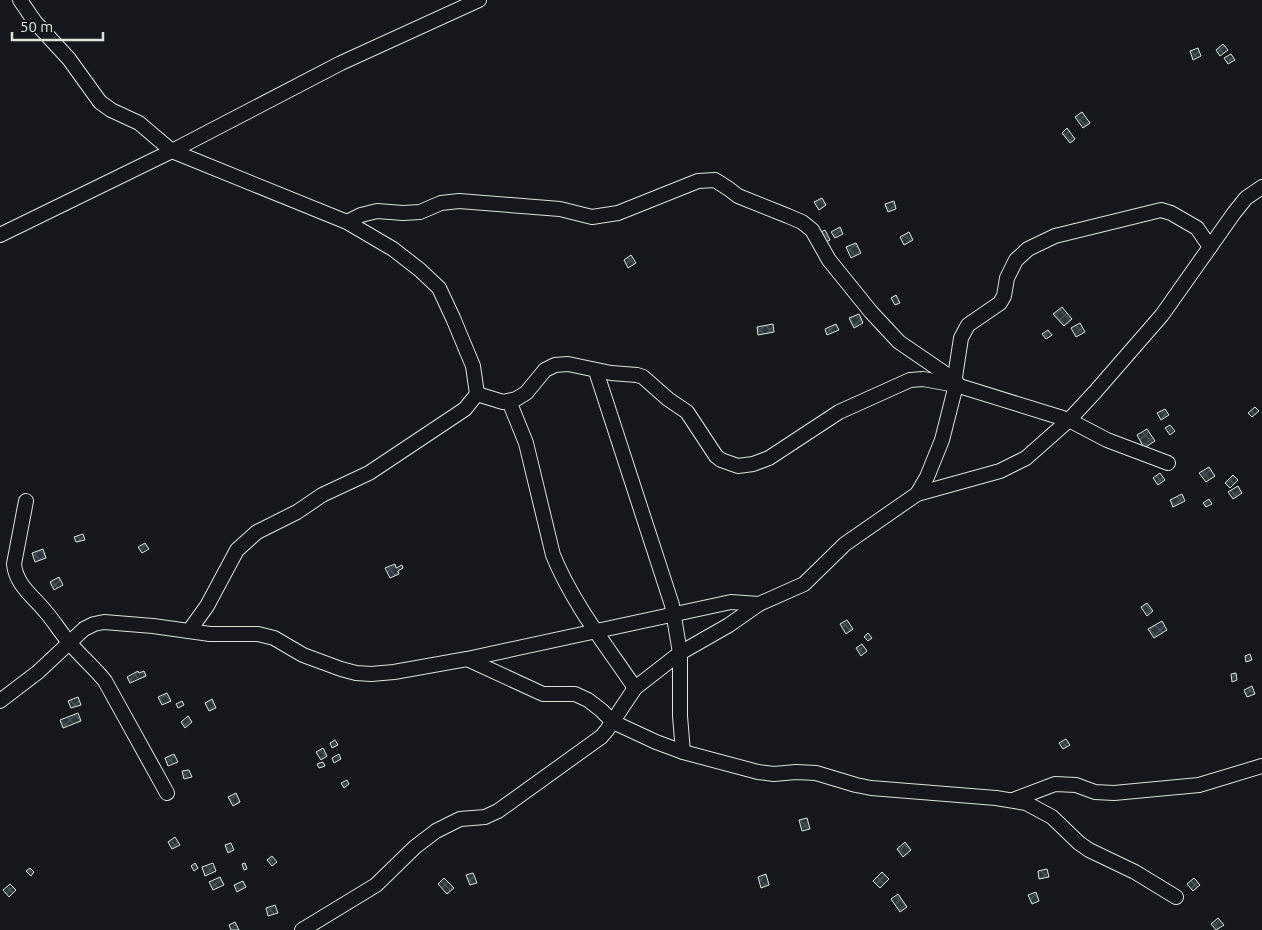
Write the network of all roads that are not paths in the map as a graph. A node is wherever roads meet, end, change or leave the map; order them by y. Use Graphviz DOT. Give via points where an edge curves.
graph roads {
  1 [pos="20,0"];
  2 [pos="479,0"];
  3 [pos="172,151"];
  4 [pos="1262,187"];
  5 [pos="347,222"];
  6 [pos="0,235"];
  7 [pos="1210,247"];
  8 [pos="596,371"];
  9 [pos="956,383"];
  10 [pos="476,394"];
  11 [pos="509,401"];
  12 [pos="1069,420"];
  13 [pos="1168,463"];
  14 [pos="917,494"];
  15 [pos="26,501"];
  16 [pos="759,604"];
  17 [pos="674,614"];
  18 [pos="189,631"];
  19 [pos="595,631"];
  20 [pos="70,643"];
  21 [pos="680,653"];
  22 [pos="467,659"];
  23 [pos="636,688"];
  24 [pos="0,702"];
  25 [pos="613,722"];
  26 [pos="683,752"];
  27 [pos="1262,766"];
  28 [pos="167,794"];
  29 [pos="1012,800"];
  30 [pos="1176,897"];
  31 [pos="302,930"];
  1 -- 3 [label="street" via="100,102 139,123"];
  2 -- 3 [label="street" via="341,63"];
  3 -- 5 [label="street"];
  3 -- 6 [label="street"];
  4 -- 7 [label="street" via="1246,198"];
  5 -- 9 [label="street" via="377,211 420,212 459,201 560,209 592,217 618,213 698,181 714,180 738,196 802,222 812,230 829,260 899,342"];
  5 -- 10 [label="street" via="393,249 439,288 473,366"];
  7 -- 9 [label="street" via="1197,228 1160,210 1054,236 1038,243 1016,260 1000,303 963,332"];
  7 -- 12 [label="street" via="1162,314"];
  8 -- 9 [label="street" via="643,377 687,412 716,456 738,466 769,458 839,412 910,380"];
  8 -- 11 [label="street" via="581,366 556,365 546,370 526,393"];
  8 -- 17 [label="street"];
  9 -- 12 [label="street"];
  9 -- 14 [label="street" via="942,440"];
  10 -- 11 [label="street"];
  10 -- 18 [label="street" via="465,409 369,473 257,532 237,550 207,606"];
  11 -- 19 [label="street" via="526,443 553,555"];
  12 -- 13 [label="street" via="1107,440"];
  12 -- 14 [label="street" via="1026,458 1000,471"];
  14 -- 16 [label="street" via="845,544 804,584"];
  15 -- 20 [label="street" via="15,574"];
  16 -- 17 [label="street" via="731,602"];
  16 -- 21 [label="street"];
  17 -- 19 [label="street"];
  17 -- 21 [label="street"];
  18 -- 20 [label="street" via="104,622 84,629"];
  18 -- 22 [label="street" via="267,636 303,655 356,673 394,672"];
  19 -- 22 [label="street"];
  19 -- 23 [label="street"];
  20 -- 24 [label="street"];
  20 -- 28 [label="street" via="105,681"];
  21 -- 23 [label="street"];
  21 -- 26 [label="street"];
  22 -- 25 [label="street" via="543,694 575,694 588,700"];
  23 -- 25 [label="street"];
  25 -- 26 [label="street"];
  25 -- 31 [label="street" via="600,737 498,811 485,817 460,819 436,831 414,847 376,885"];
  26 -- 29 [label="street" via="758,772 816,773 871,788"];
  27 -- 29 [label="street" via="1199,785 1114,793 1055,784"];
  29 -- 30 [label="street" via="1042,811 1089,850 1135,872"];
}
